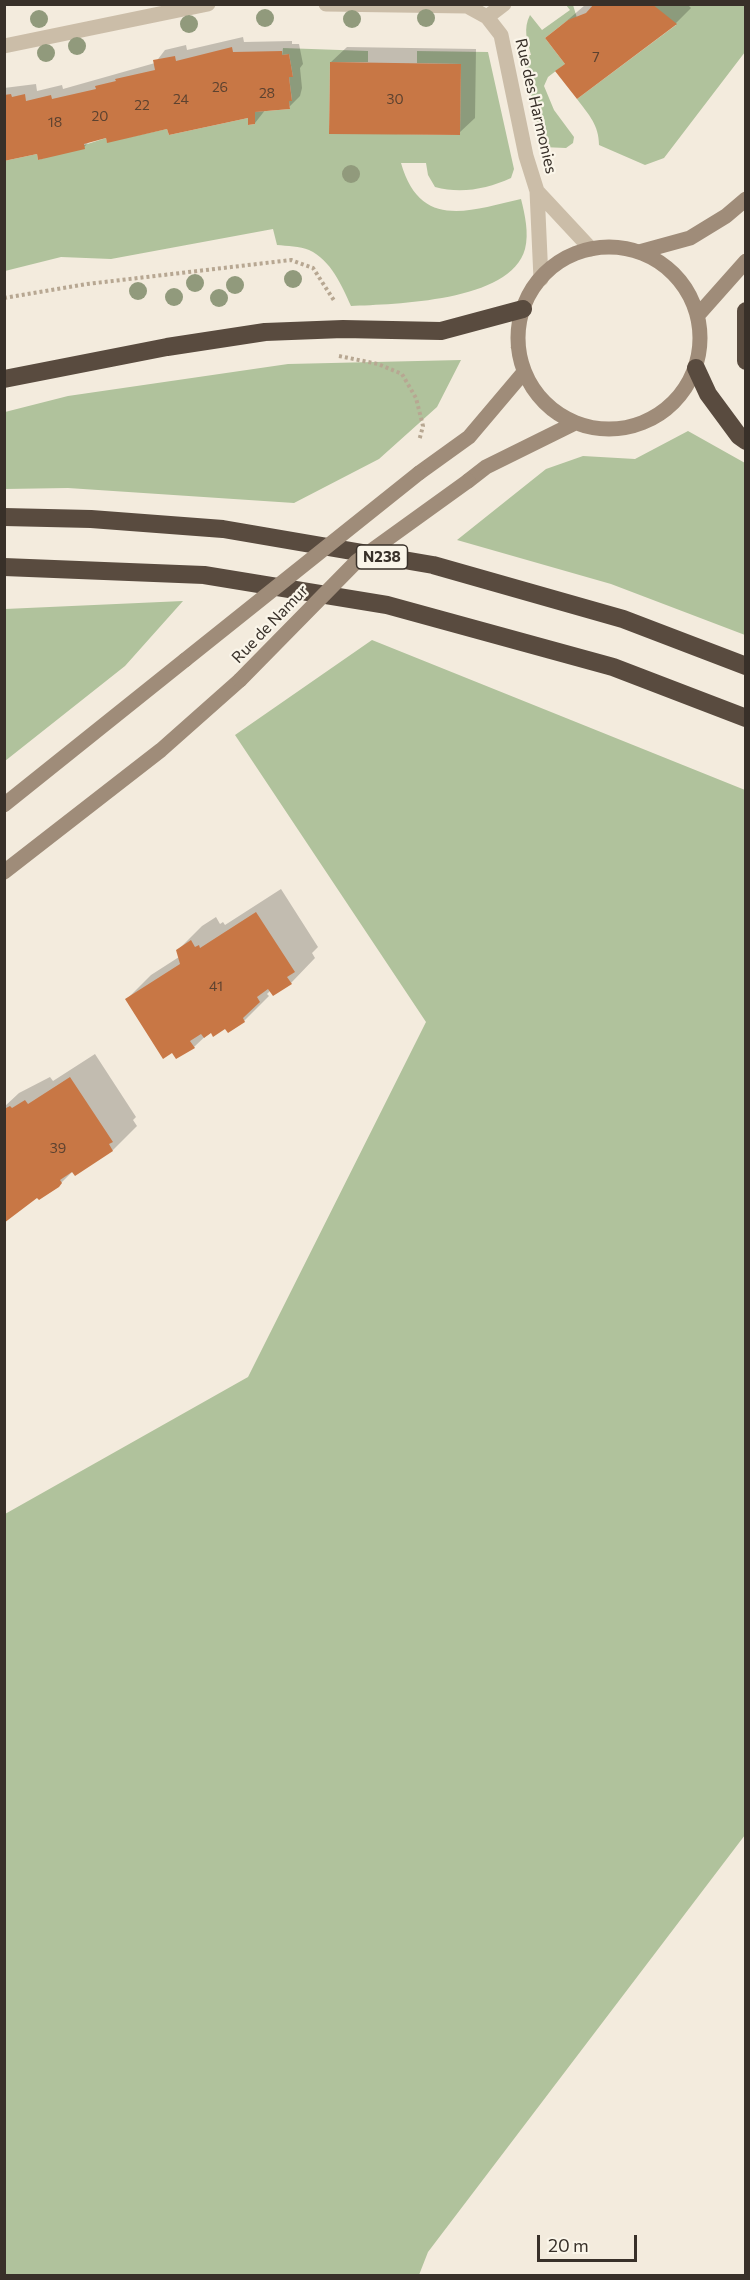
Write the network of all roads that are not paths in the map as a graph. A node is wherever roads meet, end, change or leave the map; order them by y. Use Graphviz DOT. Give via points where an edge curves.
graph roads {
  1 [pos="208,4"];
  2 [pos="326,4"];
  3 [pos="504,4"];
  4 [pos="487,17"];
  5 [pos="4,46"];
  6 [pos="537,191"];
  7 [pos="746,199"];
  8 [pos="591,249"];
  9 [pos="639,252"];
  10 [pos="746,261"];
  11 [pos="541,279"];
  12 [pos="523,309"];
  13 [pos="746,311"];
  14 [pos="698,315"];
  15 [pos="746,361"];
  16 [pos="696,368"];
  17 [pos="525,372"];
  18 [pos="4,379"];
  19 [pos="575,423"];
  20 [pos="746,441"];
  21 [pos="4,517"];
  22 [pos="4,567"];
  23 [pos="746,666"];
  24 [pos="746,718"];
  25 [pos="4,805"];
  26 [pos="4,872"];
  1 -- 5 [label="street"];
  2 -- 4 [label="street" via="467,6"];
  3 -- 4 [label="street"];
  4 -- 6 [label="street, Rue des Harmonies" via="501,35"];
  6 -- 8 [label="street, Rue des Harmonies"];
  6 -- 11 [label="street, Rue des Harmonies"];
  7 -- 9 [label="main road" via="690,238"];
  8 -- 9 [label="main road" via="615,247"];
  8 -- 11 [label="main road" via="568,257"];
  9 -- 14 [label="main road" via="672,273 686,288"];
  10 -- 14 [label="main road"];
  11 -- 12 [label="main road"];
  12 -- 17 [label="main road" via="518,341"];
  12 -- 18 [label="highway" via="441,331 265,332"];
  13 -- 15 [label="highway"];
  14 -- 16 [label="main road" via="701,342"];
  16 -- 19 [label="main road" via="682,394 660,414 633,426 604,429"];
  16 -- 20 [label="highway" via="708,394"];
  17 -- 19 [label="main road" via="537,394"];
  17 -- 25 [label="main road, Rue de Namur, bridge" via="470,437"];
  19 -- 26 [label="main road, Rue de Namur, bridge" via="486,467 357,561 240,680 161,750"];
  21 -- 23 [label="highway, N238" via="223,529 433,565 623,619"];
  22 -- 24 [label="highway" via="204,574 387,605 613,667"];
}
